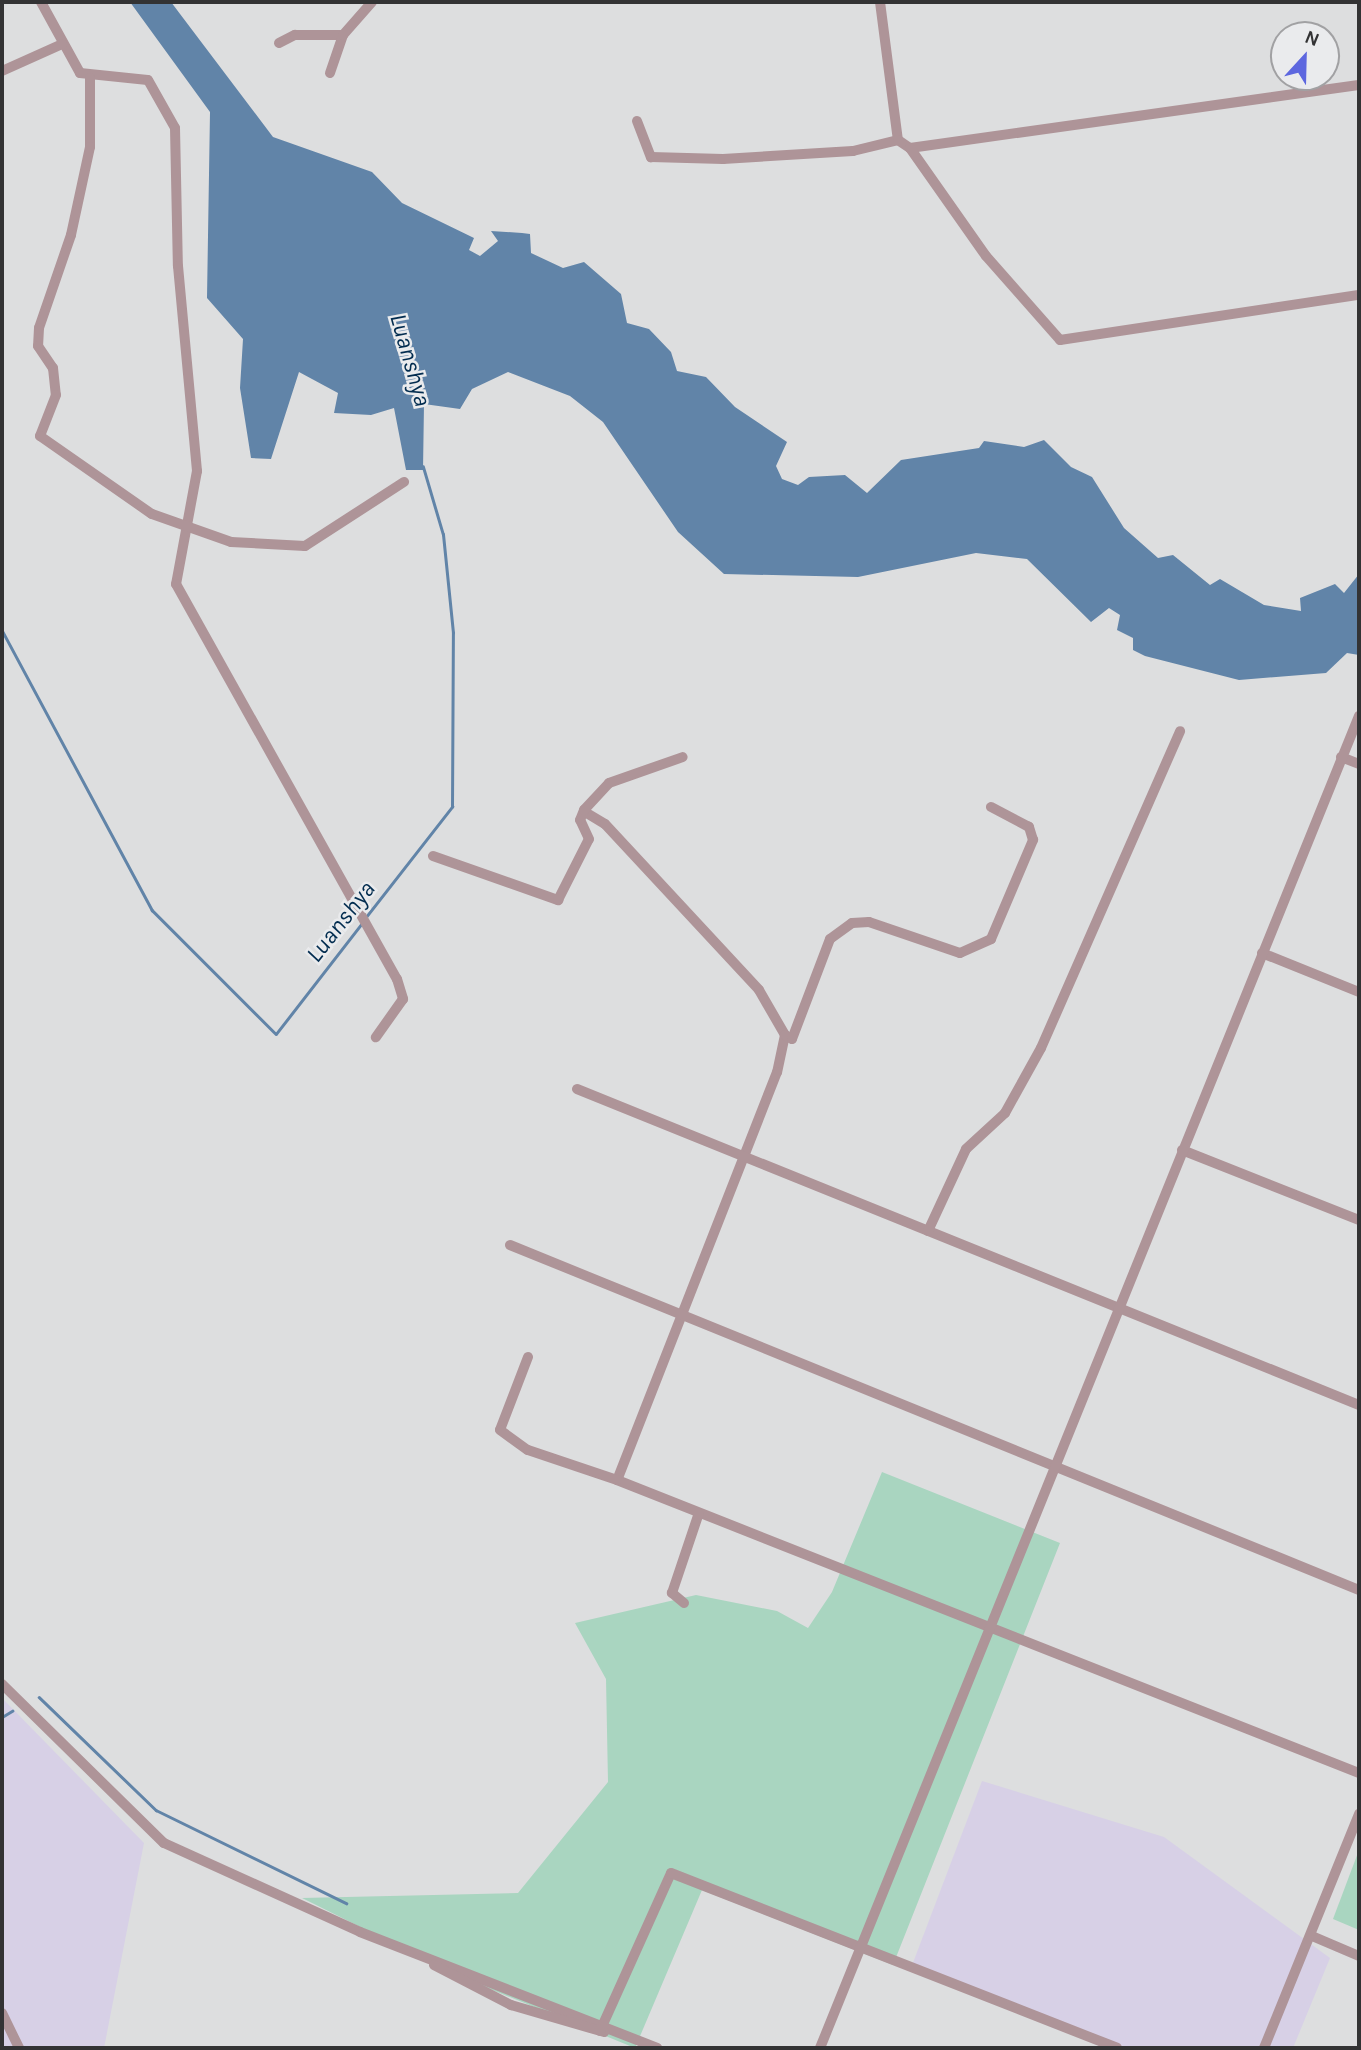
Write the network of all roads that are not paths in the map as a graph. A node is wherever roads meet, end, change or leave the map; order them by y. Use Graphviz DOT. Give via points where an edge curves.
graph roads {
  1 [pos="41,2"];
  2 [pos="372,2"];
  3 [pos="880,2"];
  4 [pos="343,35"];
  5 [pos="279,43"];
  6 [pos="62,44"];
  7 [pos="2,71"];
  8 [pos="330,74"];
  9 [pos="90,79"];
  10 [pos="1359,85"];
  11 [pos="637,121"];
  12 [pos="898,140"];
  13 [pos="910,148"];
  14 [pos="1359,295"];
  15 [pos="404,482"];
  16 [pos="184,530"];
  17 [pos="1359,716"];
  18 [pos="1180,731"];
  19 [pos="683,757"];
  20 [pos="1341,757"];
  21 [pos="1359,764"];
  22 [pos="991,807"];
  23 [pos="585,812"];
  24 [pos="433,856"];
  25 [pos="1262,953"];
  26 [pos="1359,992"];
  27 [pos="785,1035"];
  28 [pos="376,1037"];
  29 [pos="577,1089"];
  30 [pos="1182,1150"];
  31 [pos="743,1154"];
  32 [pos="1359,1220"];
  33 [pos="928,1231"];
  34 [pos="510,1245"];
  35 [pos="1119,1307"];
  36 [pos="682,1315"];
  37 [pos="528,1357"];
  38 [pos="1359,1405"];
  39 [pos="1053,1465"];
  40 [pos="617,1480"];
  41 [pos="699,1513"];
  42 [pos="1359,1590"];
  43 [pos="684,1603"];
  44 [pos="988,1628"];
  45 [pos="2,1684"];
  46 [pos="1359,1773"];
  47 [pos="1359,1814"];
  48 [pos="1312,1936"];
  49 [pos="859,1948"];
  50 [pos="1359,1956"];
  51 [pos="423,1958"];
  52 [pos="501,1987"];
  53 [pos="496,1998"];
  54 [pos="2,2013"];
  55 [pos="601,2029"];
  56 [pos="19,2048"];
  57 [pos="657,2048"];
  58 [pos="820,2048"];
  59 [pos="1117,2048"];
  60 [pos="1264,2048"];
  1 -- 6 [label="street"];
  2 -- 4 [label="street"];
  3 -- 12 [label="street"];
  4 -- 5 [label="street" via="295,35"];
  4 -- 8 [label="street"];
  6 -- 7 [label="street"];
  6 -- 9 [label="street"];
  9 -- 16 [label="street" via="148,80 175,128 178,265 197,471"];
  9 -- 16 [label="street" via="90,147 71,235 39,328 38,346 53,368 56,395 40,436"];
  10 -- 13 [label="street"];
  11 -- 12 [label="street" via="646,152 657,159 853,151"];
  12 -- 13 [label="street"];
  13 -- 14 [label="street" via="986,256 1060,340"];
  15 -- 16 [label="street" via="305,546 231,542"];
  16 -- 28 [label="street" via="176,584 402,991 401,1003"];
  17 -- 20 [label="street"];
  18 -- 33 [label="street" via="1041,1048 1005,1113 966,1149"];
  19 -- 23 [label="street" via="609,783"];
  20 -- 21 [label="street"];
  20 -- 25 [label="street"];
  22 -- 27 [label="street" via="1029,827 1033,840 991,939 960,953 869,922 852,923 830,939 792,1039"];
  23 -- 24 [label="street" via="580,820 589,839 558,900"];
  23 -- 27 [label="street" via="605,824 759,990"];
  25 -- 26 [label="street"];
  25 -- 30 [label="street"];
  27 -- 31 [label="street"];
  29 -- 31 [label="street"];
  30 -- 32 [label="street"];
  30 -- 35 [label="street"];
  31 -- 33 [label="street"];
  31 -- 36 [label="street"];
  33 -- 35 [label="street"];
  34 -- 36 [label="street"];
  35 -- 38 [label="street"];
  35 -- 39 [label="street"];
  36 -- 39 [label="street"];
  36 -- 40 [label="street"];
  37 -- 40 [label="street" via="500,1430 528,1450"];
  39 -- 42 [label="street"];
  39 -- 44 [label="street"];
  40 -- 41 [label="street"];
  41 -- 43 [label="street" via="672,1593"];
  41 -- 44 [label="street"];
  44 -- 46 [label="street"];
  44 -- 49 [label="street"];
  45 -- 51 [label="street" via="164,1843"];
  47 -- 48 [label="street"];
  48 -- 50 [label="street"];
  48 -- 60 [label="street"];
  49 -- 55 [label="street" via="671,1872"];
  49 -- 58 [label="street"];
  49 -- 59 [label="street"];
  51 -- 52 [label="street"];
  51 -- 53 [label="street"];
  52 -- 53 [label="street"];
  52 -- 55 [label="street"];
  53 -- 55 [label="street"];
  54 -- 56 [label="street"];
  55 -- 57 [label="street"];
}
